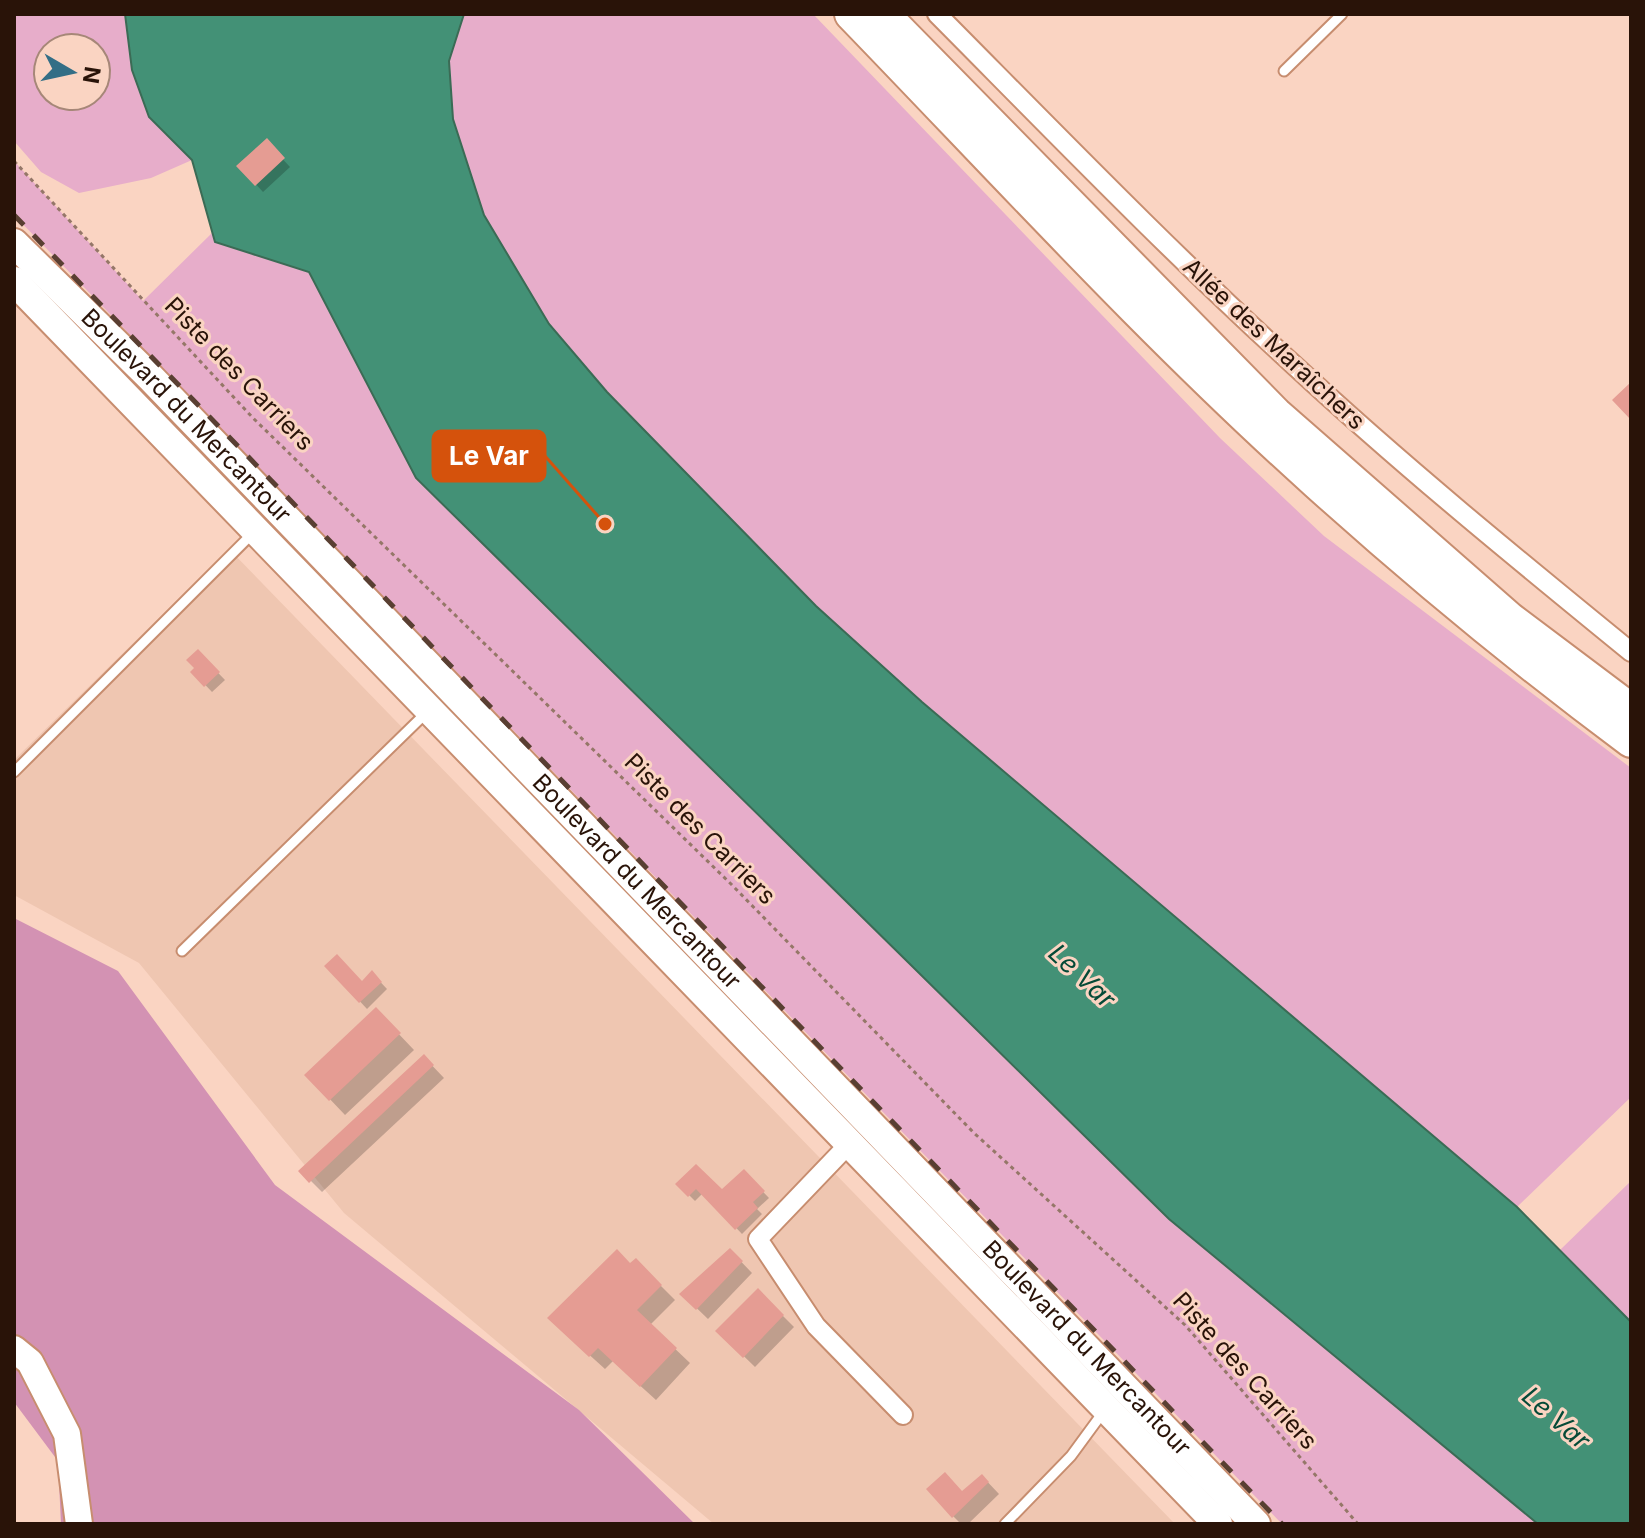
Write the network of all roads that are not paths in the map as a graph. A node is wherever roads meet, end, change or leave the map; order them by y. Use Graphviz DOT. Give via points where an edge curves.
graph roads {
  1 [pos="851,14"];
  2 [pos="883,14"];
  3 [pos="937,14"];
  4 [pos="1342,14"];
  5 [pos="1284,71"];
  6 [pos="14,243"];
  7 [pos="14,281"];
  8 [pos="255,531"];
  9 [pos="1631,652"];
  10 [pos="429,709"];
  11 [pos="1631,710"];
  12 [pos="1631,741"];
  13 [pos="14,772"];
  14 [pos="182,951"];
  15 [pos="849,1144"];
  16 [pos="14,1349"];
  17 [pos="1106,1408"];
  18 [pos="903,1415"];
  19 [pos="79,1524"];
  20 [pos="1005,1524"];
  21 [pos="1218,1524"];
  22 [pos="1256,1524"];
  1 -- 12 [label="highway" via="1143,316 1304,472 1514,653"];
  2 -- 11 [label="highway" via="1276,414 1510,619"];
  3 -- 9 [label="street, Allée des Maraîchers" via="1292,364"];
  4 -- 5 [label="lane"];
  6 -- 22 [label="main road, Boulevard du Mercantour" via="151,378"];
  7 -- 8 [label="main road, Boulevard du Mercantour"];
  8 -- 10 [label="main road, Boulevard du Mercantour"];
  8 -- 13 [label="lane"];
  10 -- 14 [label="lane"];
  10 -- 15 [label="main road, Boulevard du Mercantour"];
  15 -- 17 [label="main road, Boulevard du Mercantour"];
  15 -- 18 [label="street" via="758,1239 816,1326"];
  16 -- 19 [label="street" via="30,1362 67,1434"];
  17 -- 20 [label="lane" via="1071,1456"];
  17 -- 21 [label="main road, Boulevard du Mercantour"];
}
